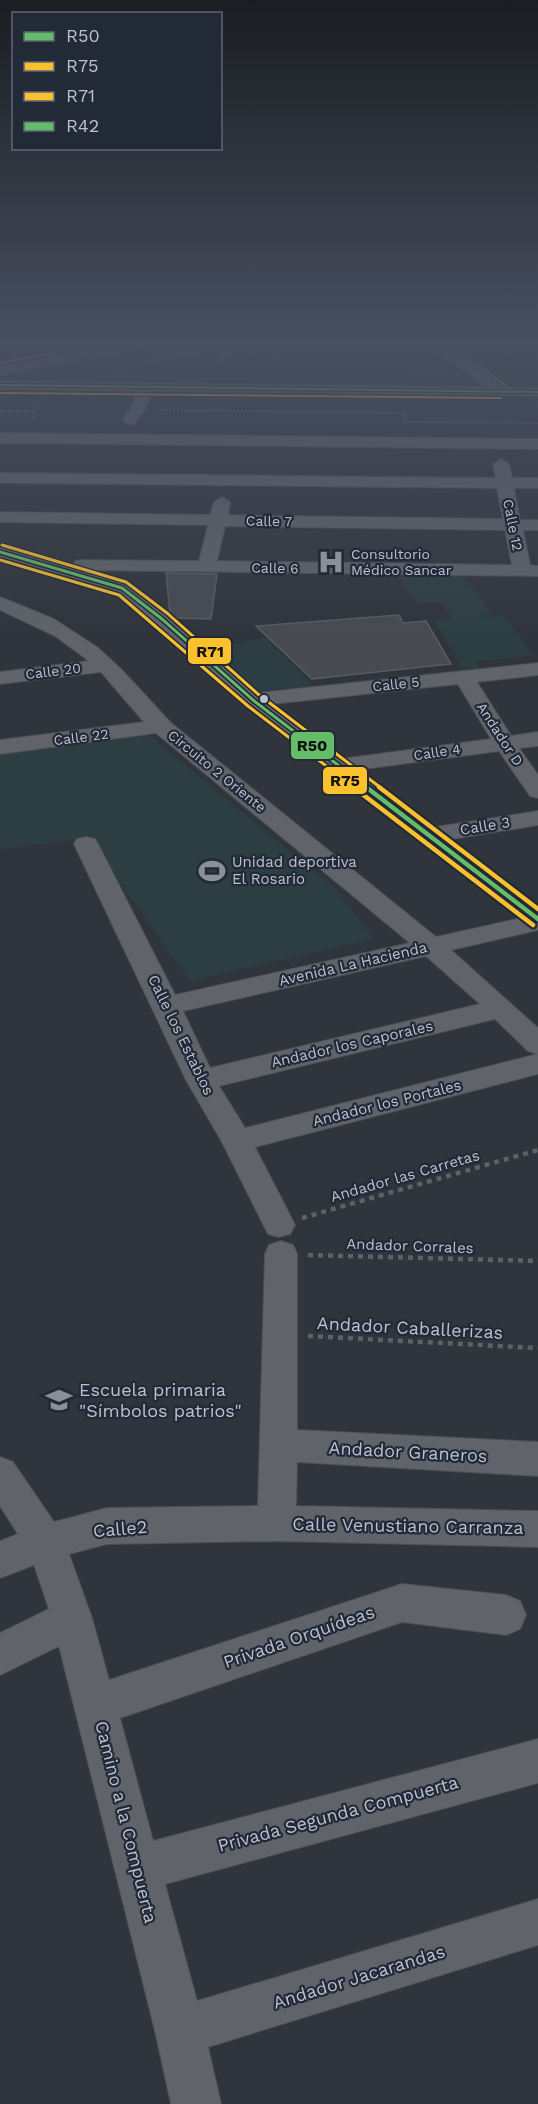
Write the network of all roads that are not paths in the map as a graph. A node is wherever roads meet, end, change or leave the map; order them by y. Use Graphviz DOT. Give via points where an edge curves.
graph roads {
  1 [pos="232,441"];
  2 [pos="248,441"];
  3 [pos="497,444"];
  4 [pos="538,444"];
  5 [pos="0,478"];
  6 [pos="225,480"];
  7 [pos="505,482"];
  8 [pos="538,483"];
  9 [pos="0,517"];
  10 [pos="219,520"];
  11 [pos="513,524"];
  12 [pos="538,525"];
  13 [pos="0,552"];
  14 [pos="49,565"];
  15 [pos="207,567"];
  16 [pos="530,571"];
  17 [pos="0,603"];
  18 [pos="34,616"];
  19 [pos="0,620"];
  20 [pos="106,665"];
  21 [pos="538,669"];
  22 [pos="464,677"];
  23 [pos="0,678"];
  24 [pos="253,700"];
  25 [pos="161,726"];
  26 [pos="538,739"];
  27 [pos="504,742"];
  28 [pos="0,747"];
  29 [pos="336,766"];
  30 [pos="538,791"];
  31 [pos="538,818"];
  32 [pos="432,834"];
  33 [pos="86,844"];
  34 [pos="538,920"];
  35 [pos="432,946"];
  36 [pos="167,1006"];
  37 [pos="502,1008"];
  38 [pos="538,1044"];
  39 [pos="538,1064"];
  40 [pos="201,1080"];
  41 [pos="237,1141"];
  42 [pos="278,1445"];
  43 [pos="538,1459"];
  44 [pos="0,1474"];
  45 [pos="277,1523"];
  46 [pos="538,1529"];
  47 [pos="45,1542"];
  48 [pos="0,1560"];
  49 [pos="506,1615"];
  50 [pos="72,1618"];
  51 [pos="0,1655"];
  52 [pos="97,1705"];
  53 [pos="538,1761"];
  54 [pos="138,1868"];
  55 [pos="538,1922"];
  56 [pos="180,2031"];
  57 [pos="196,2104"];
  1 -- 6 [label="street"];
  2 -- 3 [label="street"];
  3 -- 4 [label="street"];
  3 -- 7 [label="street, Calle 12"];
  5 -- 6 [label="street"];
  6 -- 7 [label="street"];
  6 -- 10 [label="street"];
  7 -- 8 [label="street"];
  7 -- 11 [label="street, Calle 12"];
  9 -- 10 [label="street, Calle 7"];
  10 -- 11 [label="street, Calle 7"];
  10 -- 15 [label="street"];
  11 -- 12 [label="street, Calle 7"];
  11 -- 16 [label="street, Calle 12"];
  13 -- 14 [label="street"];
  14 -- 15 [label="street, Calle 6"];
  14 -- 24 [label="street" via="122,588"];
  15 -- 16 [label="street, Calle 6"];
  17 -- 18 [label="street, Circuito 2 Oriente"];
  18 -- 19 [label="street"];
  18 -- 20 [label="street, Circuito 2 Oriente" via="73,638"];
  20 -- 23 [label="street, Calle 20"];
  20 -- 25 [label="street, Circuito 2 Oriente"];
  21 -- 22 [label="street, Calle 5"];
  22 -- 24 [label="street, Calle 5"];
  22 -- 27 [label="street, Andador D"];
  24 -- 29 [label="street"];
  25 -- 28 [label="street, Calle 22"];
  25 -- 35 [label="street, Circuito 2 Oriente"];
  26 -- 27 [label="street, Calle 4"];
  27 -- 29 [label="street, Calle 4"];
  27 -- 30 [label="street, Andador D"];
  29 -- 32 [label="street"];
  31 -- 32 [label="street, Calle 3"];
  32 -- 34 [label="street"];
  33 -- 36 [label="street, Calle los Establos"];
  34 -- 35 [label="street, Avenida La Hacienda"];
  35 -- 36 [label="street, Avenida La Hacienda"];
  35 -- 37 [label="street, Circuito 2 Oriente"];
  36 -- 40 [label="street, Calle los Establos"];
  37 -- 38 [label="street, Circuito 2 Oriente"];
  37 -- 40 [label="street, Andador los Caporales"];
  39 -- 41 [label="street, Andador los Portales"];
  40 -- 41 [label="street, Calle los Establos"];
  41 -- 42 [label="street, Calle los Establos" via="280,1239"];
  42 -- 43 [label="street, Andador Graneros"];
  42 -- 45 [label="street, Calle los Establos"];
  44 -- 47 [label="street"];
  45 -- 46 [label="street, Calle Venustiano Carranza"];
  45 -- 47 [label="street, Calle2" via="107,1526"];
  47 -- 48 [label="street, Calle2"];
  47 -- 50 [label="street, Camino a la Compuerta"];
  49 -- 52 [label="street, Privada Orquídeas" via="402,1603"];
  50 -- 51 [label="street"];
  50 -- 52 [label="street, Camino a la Compuerta"];
  52 -- 54 [label="street, Camino a la Compuerta"];
  53 -- 54 [label="street, Privada Segunda Compuerta"];
  54 -- 56 [label="street, Camino a la Compuerta"];
  55 -- 56 [label="street, Andador Jacarandas"];
  56 -- 57 [label="street, Camino a la Compuerta"];
}
